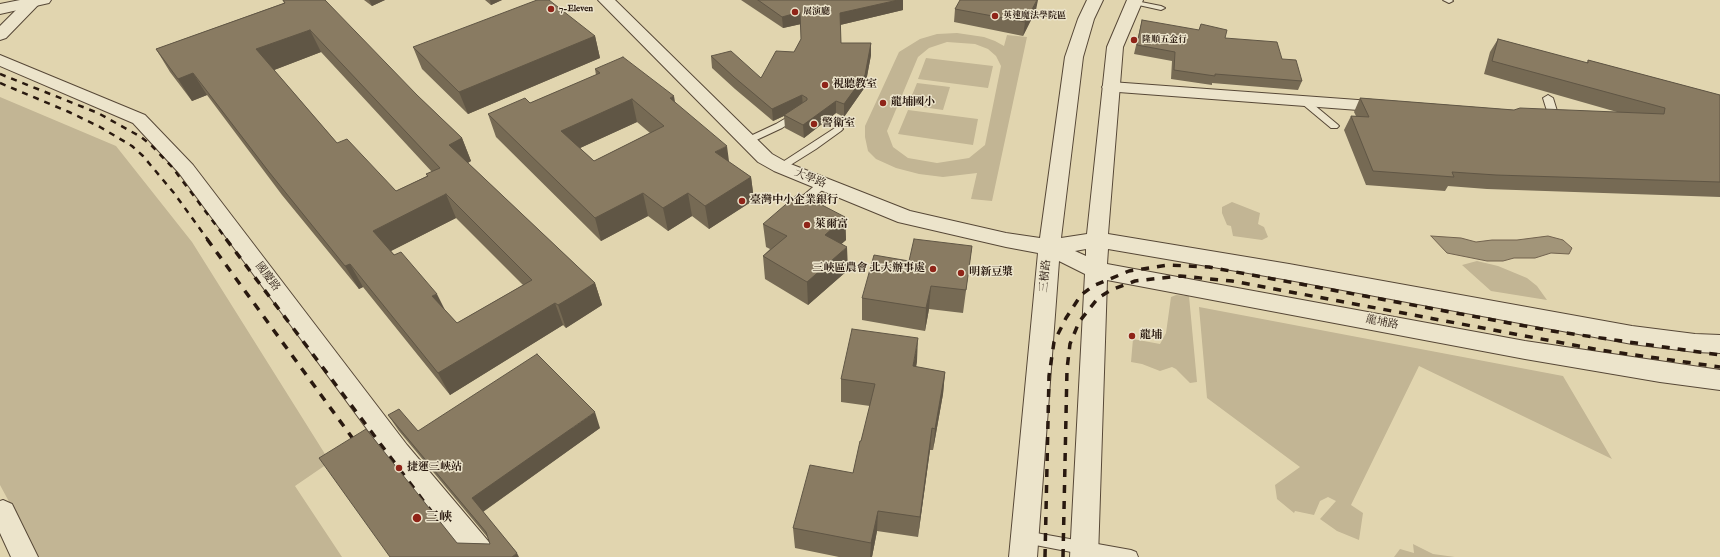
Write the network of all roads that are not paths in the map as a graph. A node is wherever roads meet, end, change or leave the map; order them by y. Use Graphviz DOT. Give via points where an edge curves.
graph roads {
  1 [pos="606,0"];
  2 [pos="1096,0"];
  3 [pos="38,1"];
  4 [pos="1134,1"];
  5 [pos="1161,8"];
  6 [pos="0,9"];
  7 [pos="0,34"];
  8 [pos="0,60"];
  9 [pos="1111,87"];
  10 [pos="1548,98"];
  11 [pos="1304,101"];
  12 [pos="1404,109"];
  13 [pos="802,111"];
  14 [pos="1533,118"];
  15 [pos="1334,126"];
  16 [pos="838,129"];
  17 [pos="747,140"];
  18 [pos="781,167"];
  19 [pos="823,184"];
  20 [pos="788,214"];
  21 [pos="1098,240"];
  22 [pos="1048,247"];
  23 [pos="1096,270"];
  24 [pos="1720,344"];
  25 [pos="1720,380"];
  26 [pos="1,513"];
  27 [pos="1024,547"];
  28 [pos="1084,552"];
  29 [pos="25,557"];
  30 [pos="485,557"];
  31 [pos="1131,557"];
  1 -- 17 [label="street, 大學路"];
  2 -- 22 [label="street, 三樹路" via="1086,19 1074,58"];
  3 -- 6 [label="street"];
  3 -- 7 [label="street"];
  4 -- 5 [label="lane"];
  4 -- 9 [label="street" via="1115,47"];
  8 -- 30 [label="street, 國慶路" via="139,119 186,169 398,452"];
  9 -- 11 [label="street"];
  9 -- 21 [label="street"];
  10 -- 14 [label="lane" via="1552,111 1549,116"];
  11 -- 12 [label="street"];
  11 -- 15 [label="lane"];
  13 -- 17 [label="lane" via="779,126"];
  16 -- 18 [label="lane"];
  17 -- 18 [label="street, 大學路" via="765,158"];
  18 -- 19 [label="street, 大學路"];
  19 -- 20 [label="lane"];
  19 -- 22 [label="street, 大學路" via="905,217"];
  21 -- 22 [label="street, 大學路"];
  21 -- 23 [label="street"];
  21 -- 24 [label="street" via="1632,335"];
  22 -- 23 [label="street, 龍埔路"];
  22 -- 27 [label="street, 三樹路"];
  23 -- 25 [label="street, 龍埔路" via="1525,350"];
  23 -- 28 [label="street"];
  26 -- 29 [label="street"];
  27 -- 28 [label="lane"];
  28 -- 31 [label="lane"];
}
